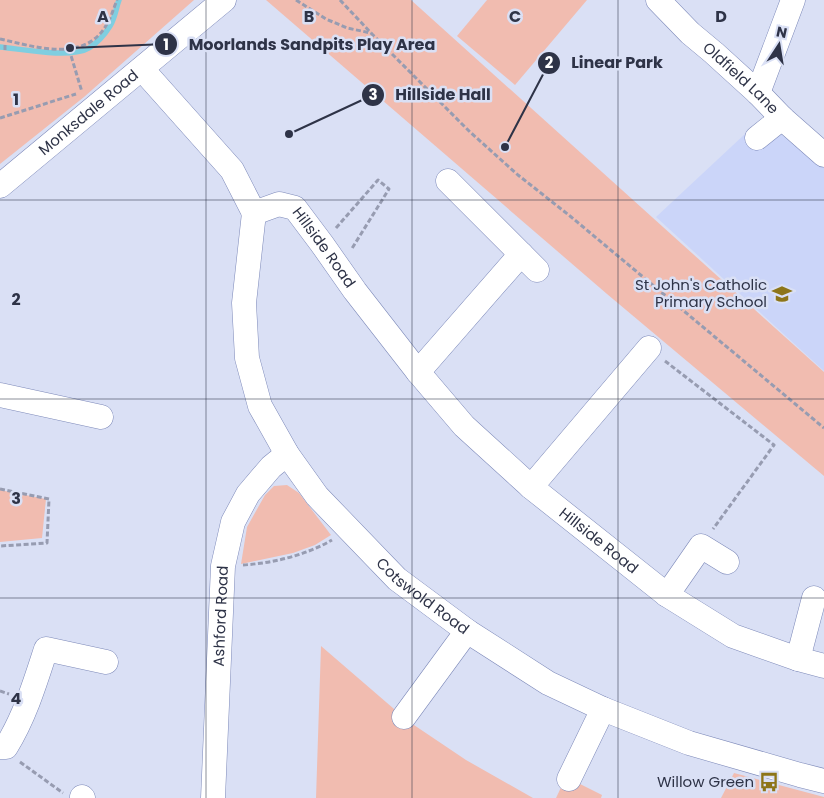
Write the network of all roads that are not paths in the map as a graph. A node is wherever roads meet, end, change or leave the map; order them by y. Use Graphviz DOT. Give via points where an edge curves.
graph roads {
  1 [pos="224,0"];
  2 [pos="793,0"];
  3 [pos="666,3"];
  4 [pos="142,69"];
  5 [pos="758,93"];
  6 [pos="782,118"];
  7 [pos="757,138"];
  8 [pos="824,155"];
  9 [pos="448,181"];
  10 [pos="0,186"];
  11 [pos="254,213"];
  12 [pos="649,348"];
  13 [pos="418,372"];
  14 [pos="0,396"];
  15 [pos="100,416"];
  16 [pos="288,454"];
  17 [pos="531,486"];
  18 [pos="727,562"];
  19 [pos="667,595"];
  20 [pos="814,598"];
  21 [pos="467,631"];
  22 [pos="798,659"];
  23 [pos="106,662"];
  24 [pos="824,666"];
  25 [pos="603,709"];
  26 [pos="404,718"];
  27 [pos="3,747"];
  28 [pos="569,779"];
  29 [pos="824,781"];
  30 [pos="213,798"];
  1 -- 4 [label="street, Monksdale Road"];
  2 -- 5 [label="street"];
  3 -- 5 [label="street, Oldfield Lane" via="690,33"];
  4 -- 10 [label="street, Monksdale Road" via="87,101"];
  4 -- 11 [label="street" via="232,170"];
  5 -- 6 [label="street, Oldfield Lane"];
  6 -- 7 [label="street"];
  6 -- 8 [label="street, Oldfield Lane"];
  9 -- 13 [label="street" via="529,262"];
  11 -- 13 [label="street, Hillside Road" via="279,204 295,208"];
  11 -- 16 [label="street, Cotswold Road" via="244,303 247,358 260,406"];
  12 -- 17 [label="street"];
  13 -- 17 [label="street, Hillside Road" via="464,426"];
  14 -- 15 [label="street"];
  16 -- 21 [label="street, Cotswold Road" via="317,496 397,578"];
  16 -- 30 [label="street, Ashford Road" via="271,467 248,494 233,522 223,566"];
  17 -- 19 [label="street, Hillside Road"];
  18 -- 19 [label="street" via="701,546"];
  19 -- 22 [label="street, Hillside Road" via="733,636"];
  20 -- 22 [label="street"];
  21 -- 25 [label="street, Cotswold Road" via="548,683"];
  21 -- 26 [label="street"];
  22 -- 24 [label="street, Hillside Road"];
  23 -- 27 [label="street" via="46,649 16,730"];
  25 -- 28 [label="street"];
  25 -- 29 [label="street, Cotswold Road" via="689,743"];
}
